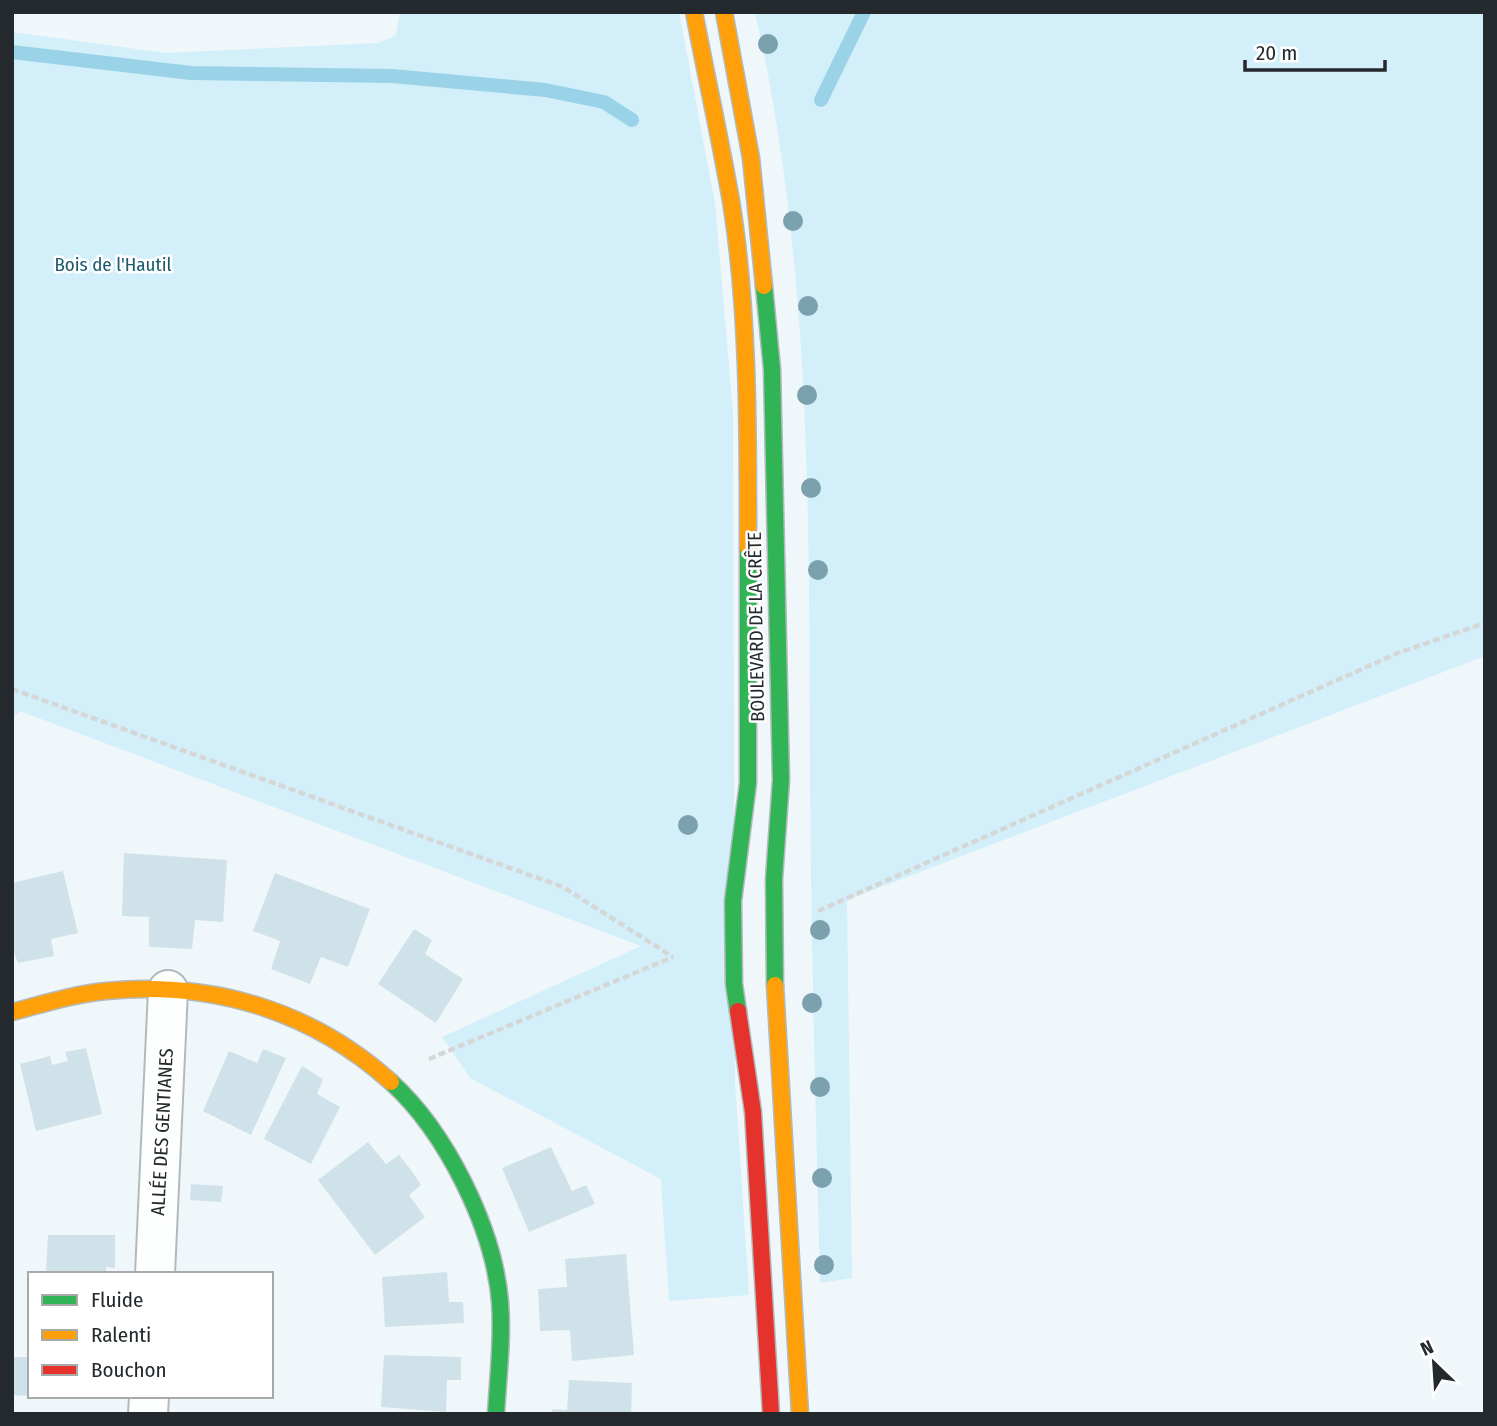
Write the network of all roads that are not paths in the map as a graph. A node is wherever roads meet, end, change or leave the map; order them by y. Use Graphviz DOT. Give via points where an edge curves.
graph roads {
  1 [pos="694,12"];
  2 [pos="724,12"];
  3 [pos="168,990"];
  4 [pos="12,1012"];
  5 [pos="155,1272"];
  6 [pos="496,1414"];
  7 [pos="771,1414"];
  8 [pos="800,1414"];
  1 -- 7 [label="street, BOULEVARD DE LA CRÊTE" via="731,203 741,314 748,454 748,770 733,901 734,984 753,1112"];
  2 -- 8 [label="street, BOULEVARD DE LA CRÊTE" via="751,158 772,369 781,780 774,879 775,984"];
  3 -- 4 [label="street" via="106,991"];
  3 -- 5 [label="street, ALLÉE DES GENTIANES"];
  3 -- 6 [label="street" via="213,992 288,1012 349,1047 400,1086 458,1171 489,1249 500,1320"];
}
